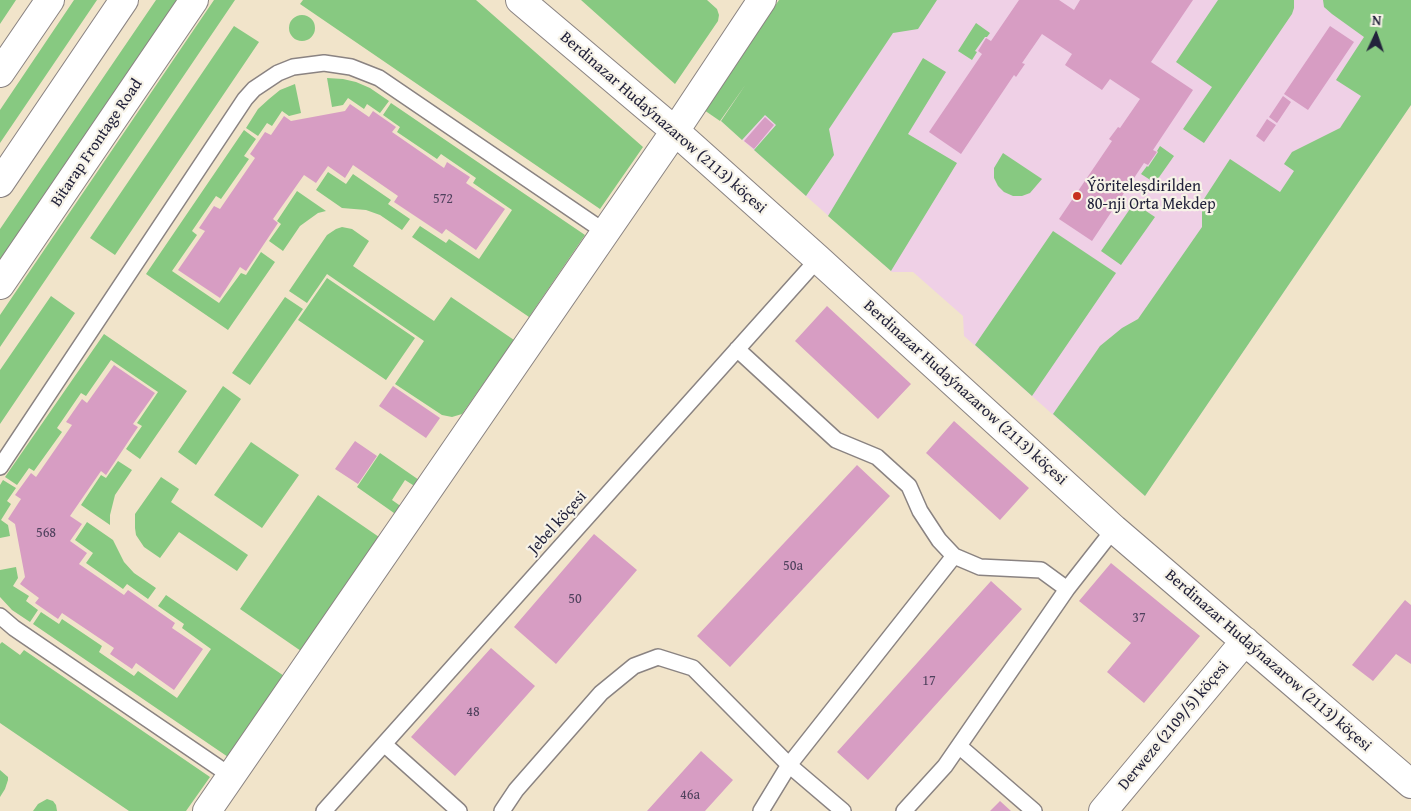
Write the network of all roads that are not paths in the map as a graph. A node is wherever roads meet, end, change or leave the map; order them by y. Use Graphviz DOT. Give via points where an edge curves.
graph roads {
  1 [pos="50,0"];
  2 [pos="124,0"];
  3 [pos="194,0"];
  4 [pos="520,0"];
  5 [pos="754,3"];
  6 [pos="0,73"];
  7 [pos="674,131"];
  8 [pos="0,183"];
  9 [pos="605,232"];
  10 [pos="818,258"];
  11 [pos="0,286"];
  12 [pos="737,349"];
  13 [pos="0,467"];
  14 [pos="1114,529"];
  15 [pos="954,556"];
  16 [pos="1067,589"];
  17 [pos="0,616"];
  18 [pos="1245,641"];
  19 [pos="384,744"];
  20 [pos="959,746"];
  21 [pos="789,764"];
  22 [pos="231,776"];
  23 [pos="1411,784"];
  24 [pos="207,811"];
  25 [pos="324,811"];
  26 [pos="459,811"];
  27 [pos="502,811"];
  28 [pos="761,811"];
  29 [pos="843,811"];
  30 [pos="904,811"];
  31 [pos="1034,811"];
  32 [pos="1103,811"];
  1 -- 6 [label="street"];
  2 -- 8 [label="street"];
  3 -- 11 [label="street, Bitarap Frontage Road"];
  4 -- 7 [label="street, Berdinazar Hudaýnazarow (2113) köçesi"];
  5 -- 7 [label="street"];
  7 -- 9 [label="street"];
  7 -- 10 [label="street, Berdinazar Hudaýnazarow (2113) köçesi"];
  9 -- 13 [label="lane" via="379,78 351,67 324,63 293,67 254,89 245,100"];
  9 -- 22 [label="street"];
  10 -- 12 [label="lane, Jebel köçesi"];
  10 -- 14 [label="street, Berdinazar Hudaýnazarow (2113) köçesi"];
  12 -- 15 [label="lane" via="836,440 877,457 909,486 920,511"];
  12 -- 19 [label="lane, Jebel köçesi"];
  14 -- 16 [label="lane"];
  14 -- 18 [label="street, Berdinazar Hudaýnazarow (2113) köçesi"];
  15 -- 16 [label="lane" via="980,567 1041,570"];
  15 -- 21 [label="lane"];
  16 -- 20 [label="lane"];
  17 -- 22 [label="lane"];
  18 -- 23 [label="street, Berdinazar Hudaýnazarow (2113) köçesi"];
  18 -- 32 [label="street, Derweze (2109/5) köçesi"];
  19 -- 25 [label="lane, Jebel köçesi"];
  19 -- 26 [label="lane"];
  20 -- 30 [label="lane"];
  20 -- 31 [label="lane"];
  21 -- 27 [label="lane" via="692,668 658,657 634,666 601,693 516,790"];
  21 -- 28 [label="lane"];
  21 -- 29 [label="lane"];
  22 -- 24 [label="street"];
}
